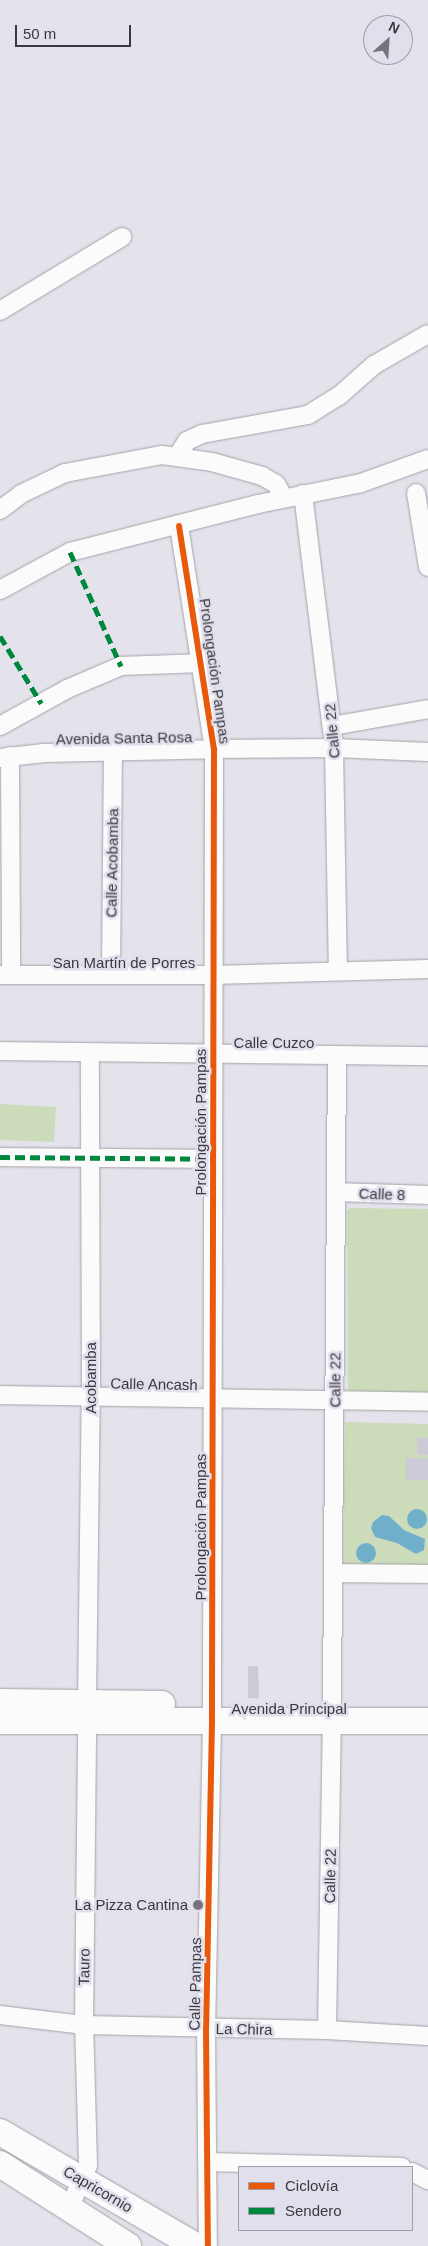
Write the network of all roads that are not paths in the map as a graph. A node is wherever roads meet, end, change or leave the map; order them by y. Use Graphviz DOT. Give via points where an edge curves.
graph roads {
  1 [pos="122,237"];
  2 [pos="0,311"];
  3 [pos="428,334"];
  4 [pos="178,455"];
  5 [pos="428,459"];
  6 [pos="416,493"];
  7 [pos="303,494"];
  8 [pos="284,498"];
  9 [pos="0,510"];
  10 [pos="178,526"];
  11 [pos="428,567"];
  12 [pos="0,590"];
  13 [pos="203,663"];
  14 [pos="428,709"];
  15 [pos="0,726"];
  16 [pos="332,726"];
  17 [pos="334,748"];
  18 [pos="214,749"];
  19 [pos="113,751"];
  20 [pos="428,752"];
  21 [pos="5,757"];
  22 [pos="338,969"];
  23 [pos="428,969"];
  24 [pos="6,975"];
  25 [pos="111,975"];
  26 [pos="213,975"];
  27 [pos="0,1051"];
  28 [pos="90,1053"];
  29 [pos="214,1055"];
  30 [pos="337,1056"];
  31 [pos="428,1056"];
  32 [pos="0,1157"];
  33 [pos="90,1157"];
  34 [pos="213,1159"];
  35 [pos="336,1192"];
  36 [pos="428,1195"];
  37 [pos="0,1395"];
  38 [pos="91,1396"];
  39 [pos="214,1397"];
  40 [pos="336,1400"];
  41 [pos="428,1402"];
  42 [pos="333,1573"];
  43 [pos="428,1574"];
  44 [pos="0,1702"];
  45 [pos="428,1704"];
  46 [pos="87,1713"];
  47 [pos="212,1713"];
  48 [pos="332,1713"];
  49 [pos="0,1721"];
  50 [pos="428,1721"];
  51 [pos="0,2015"];
  52 [pos="84,2025"];
  53 [pos="206,2029"];
  54 [pos="327,2030"];
  55 [pos="428,2036"];
  56 [pos="0,2132"];
  57 [pos="208,2162"];
  58 [pos="0,2164"];
  59 [pos="363,2166"];
  60 [pos="413,2172"];
  61 [pos="84,2180"];
  62 [pos="428,2180"];
  63 [pos="69,2208"];
  64 [pos="128,2246"];
  65 [pos="196,2246"];
  66 [pos="208,2246"];
  1 -- 2 [label="street"];
  3 -- 4 [label="street" via="374,365 340,396 308,414 202,434 187,441"];
  4 -- 8 [label="street" via="262,476 276,484"];
  4 -- 9 [label="street" via="112,462 65,473 21,494"];
  5 -- 7 [label="street" via="361,483"];
  6 -- 11 [label="street"];
  7 -- 8 [label="street"];
  7 -- 16 [label="street, Calle 22"];
  8 -- 10 [label="street"];
  10 -- 12 [label="street" via="122,536 70,552"];
  10 -- 13 [label="street, Prolongación Pampas"];
  13 -- 15 [label="street" via="121,666 67,688"];
  13 -- 18 [label="street, Prolongación Pampas"];
  14 -- 16 [label="street"];
  16 -- 17 [label="street, Calle 22"];
  17 -- 18 [label="street, Avenida Santa Rosa"];
  17 -- 20 [label="street, Avenida Santa Rosa"];
  17 -- 22 [label="street, Calle 22"];
  18 -- 19 [label="street, Avenida Santa Rosa"];
  18 -- 26 [label="street, Prolongación Pampas"];
  19 -- 21 [label="street, Avenida Santa Rosa"];
  19 -- 25 [label="street, Calle Acobamba"];
  21 -- 24 [label="street"];
  22 -- 23 [label="street, San Martín de Porres"];
  22 -- 26 [label="street, San Martín de Porres"];
  24 -- 25 [label="street, San Martín de Porres"];
  25 -- 26 [label="street, San Martín de Porres"];
  26 -- 29 [label="street, Prolongación Pampas"];
  27 -- 28 [label="street, Calle Cuzco"];
  28 -- 29 [label="street, Calle Cuzco"];
  28 -- 33 [label="street, Acobamba"];
  29 -- 30 [label="street, Calle Cuzco"];
  29 -- 34 [label="street, Prolongación Pampas"];
  30 -- 31 [label="street, Calle Cuzco"];
  30 -- 35 [label="street, Calle 22"];
  32 -- 33 [label="street"];
  33 -- 34 [label="street"];
  33 -- 38 [label="street, Acobamba"];
  34 -- 39 [label="street, Prolongación Pampas"];
  35 -- 36 [label="street, Calle 8"];
  35 -- 40 [label="street, Calle 22"];
  37 -- 38 [label="street, Calle Ancash"];
  38 -- 39 [label="street, Calle Ancash"];
  38 -- 46 [label="street, Acobamba"];
  39 -- 40 [label="street, Calle Ancash"];
  39 -- 47 [label="street, Prolongación Pampas"];
  40 -- 41 [label="street, Calle Ancash"];
  40 -- 42 [label="street, Calle 22"];
  42 -- 43 [label="street"];
  42 -- 48 [label="street, Calle 22"];
  44 -- 46 [label="street, Avenida Principal"];
  45 -- 48 [label="street, Avenida Principal"];
  46 -- 47 [label="street, Avenida Principal"];
  46 -- 49 [label="street, Avenida Principal"];
  46 -- 52 [label="street, Tauro"];
  47 -- 48 [label="street, Avenida Principal"];
  47 -- 53 [label="street, Calle Pampas"];
  48 -- 50 [label="street, Avenida Principal"];
  48 -- 54 [label="street, Calle 22"];
  51 -- 52 [label="street, La Chira"];
  52 -- 53 [label="street, La Chira"];
  52 -- 61 [label="street, Tauro" via="88,2165"];
  53 -- 54 [label="street, La Chira"];
  53 -- 57 [label="street, Calle Pampas"];
  54 -- 55 [label="street, La Chira"];
  56 -- 61 [label="street, Capricornio"];
  57 -- 59 [label="street"];
  57 -- 66 [label="street, Calle Pampas"];
  58 -- 63 [label="street, Capricornio"];
  60 -- 62 [label="street"];
  61 -- 63 [label="street, Tauro"];
  61 -- 65 [label="street, Capricornio"];
  63 -- 64 [label="street, Capricornio"];
}
